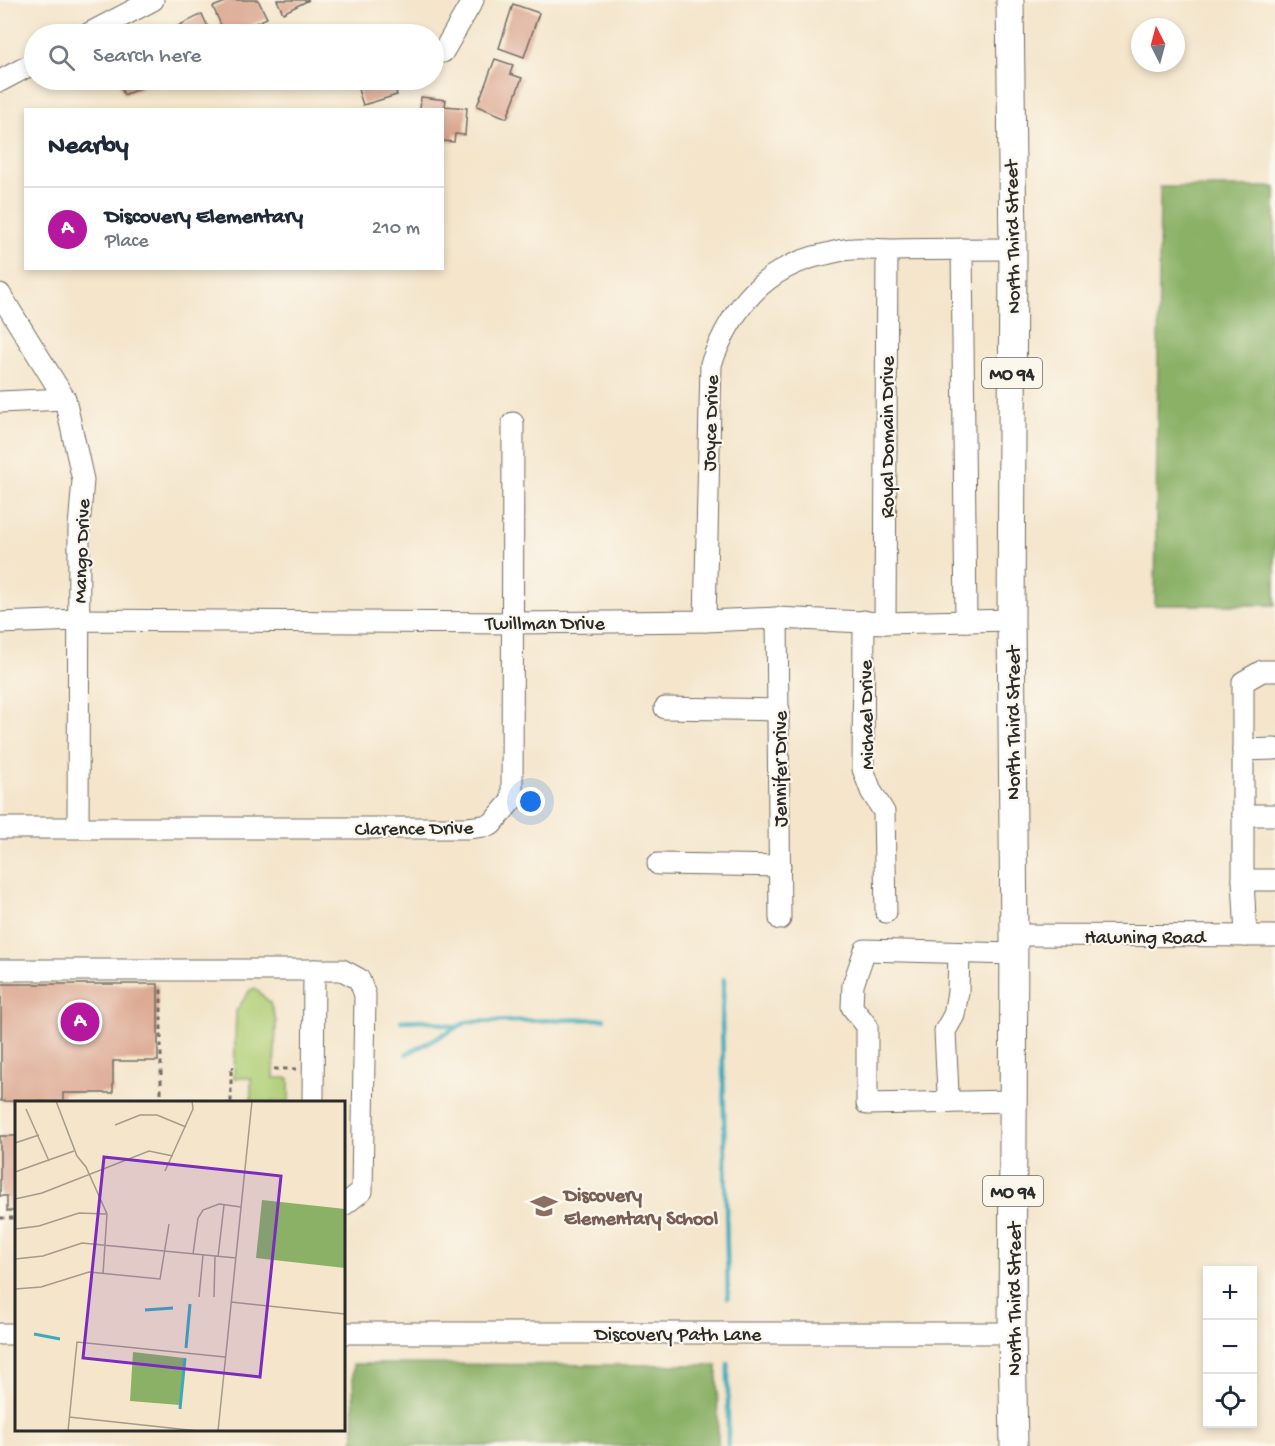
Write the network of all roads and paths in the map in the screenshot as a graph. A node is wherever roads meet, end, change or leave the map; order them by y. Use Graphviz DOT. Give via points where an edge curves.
graph roads {
  1 [pos="153,0"];
  2 [pos="473,0"];
  3 [pos="1010,0"];
  4 [pos="107,24"];
  5 [pos="444,50"];
  6 [pos="24,68"];
  7 [pos="0,81"];
  8 [pos="962,249"];
  9 [pos="1013,249"];
  10 [pos="887,250"];
  11 [pos="0,294"];
  12 [pos="65,399"];
  13 [pos="0,402"];
  14 [pos="513,423"];
  15 [pos="777,618"];
  16 [pos="78,620"];
  17 [pos="1011,620"];
  18 [pos="705,621"];
  19 [pos="966,621"];
  20 [pos="875,622"];
  21 [pos="0,623"];
  22 [pos="513,623"];
  23 [pos="1275,671"];
  24 [pos="665,708"];
  25 [pos="779,710"];
  26 [pos="1275,749"];
  27 [pos="1243,750"];
  28 [pos="1243,815"];
  29 [pos="1275,815"];
  30 [pos="78,827"];
  31 [pos="0,828"];
  32 [pos="658,864"];
  33 [pos="780,866"];
  34 [pos="1243,880"];
  35 [pos="1275,880"];
  36 [pos="886,912"];
  37 [pos="780,919"];
  38 [pos="1246,936"];
  39 [pos="1275,936"];
  40 [pos="1014,945"];
  41 [pos="959,953"];
  42 [pos="0,970"];
  43 [pos="314,970"];
  44 [pos="161,979"];
  45 [pos="234,1068"];
  46 [pos="274,1069"];
  47 [pos="298,1069"];
  48 [pos="161,1101"];
  49 [pos="231,1101"];
  50 [pos="313,1101"];
  51 [pos="1013,1101"];
  52 [pos="951,1102"];
  53 [pos="345,1205"];
  54 [pos="345,1333"];
  55 [pos="1012,1333"];
  56 [pos="1014,1446"];
  1 -- 4 [label="street"];
  2 -- 5 [label="street"];
  3 -- 9 [label="main road, North Third Street / MO 94"];
  6 -- 7 [label="street"];
  8 -- 9 [label="street, Joyce Drive"];
  8 -- 10 [label="street, Joyce Drive"];
  8 -- 19 [label="street"];
  9 -- 17 [label="main road, North Third Street / MO 94"];
  10 -- 18 [label="street, Joyce Drive" via="852,249 794,263 759,285 744,301 719,342 711,364"];
  10 -- 20 [label="street, Royal Domain Drive"];
  11 -- 12 [label="street, Mango Drive"];
  12 -- 13 [label="street"];
  12 -- 16 [label="street, Mango Drive" via="83,480"];
  14 -- 22 [label="street, Clarence Drive"];
  15 -- 18 [label="street, Twillman Drive"];
  15 -- 20 [label="street, Twillman Drive"];
  15 -- 25 [label="street, Jennifer Drive"];
  16 -- 21 [label="street, Twillman Drive"];
  16 -- 22 [label="street, Twillman Drive"];
  16 -- 30 [label="street, Mango Drive"];
  17 -- 19 [label="street, Twillman Drive"];
  17 -- 40 [label="main road, North Third Street / MO 94"];
  18 -- 22 [label="street, Twillman Drive"];
  19 -- 20 [label="street, Twillman Drive"];
  20 -- 36 [label="street, Michael Drive" via="863,769 884,812"];
  22 -- 30 [label="street, Clarence Drive" via="513,800 491,825"];
  23 -- 27 [label="street" via="1262,671 1243,682"];
  24 -- 25 [label="street"];
  25 -- 33 [label="street, Jennifer Drive"];
  26 -- 27 [label="street"];
  27 -- 28 [label="street"];
  28 -- 29 [label="street"];
  28 -- 34 [label="street"];
  30 -- 31 [label="street, Clarence Drive"];
  32 -- 33 [label="street"];
  33 -- 37 [label="street, Jennifer Drive"];
  34 -- 35 [label="street"];
  34 -- 38 [label="street"];
  38 -- 39 [label="street, Hawning Road"];
  38 -- 40 [label="street, Hawning Road"];
  40 -- 41 [label="street, Hawning Road"];
  40 -- 51 [label="main road, North Third Street / MO 94"];
  41 -- 52 [label="street" via="954,1015 945,1031"];
  41 -- 52 [label="street, Hawning Road" via="865,950 853,985 852,1007 867,1026 867,1104"];
  42 -- 43 [label="street"];
  43 -- 50 [label="street"];
  43 -- 53 [label="street" via="342,970 359,979 365,995 362,1191"];
  44 -- 48 [label="path"];
  45 -- 49 [label="path" via="231,1067"];
  46 -- 47 [label="path"];
  51 -- 52 [label="street"];
  51 -- 55 [label="main road, North Third Street / MO 94"];
  54 -- 55 [label="street, Discovery Path Lane"];
  55 -- 56 [label="main road, North Third Street / MO 94"];
}
